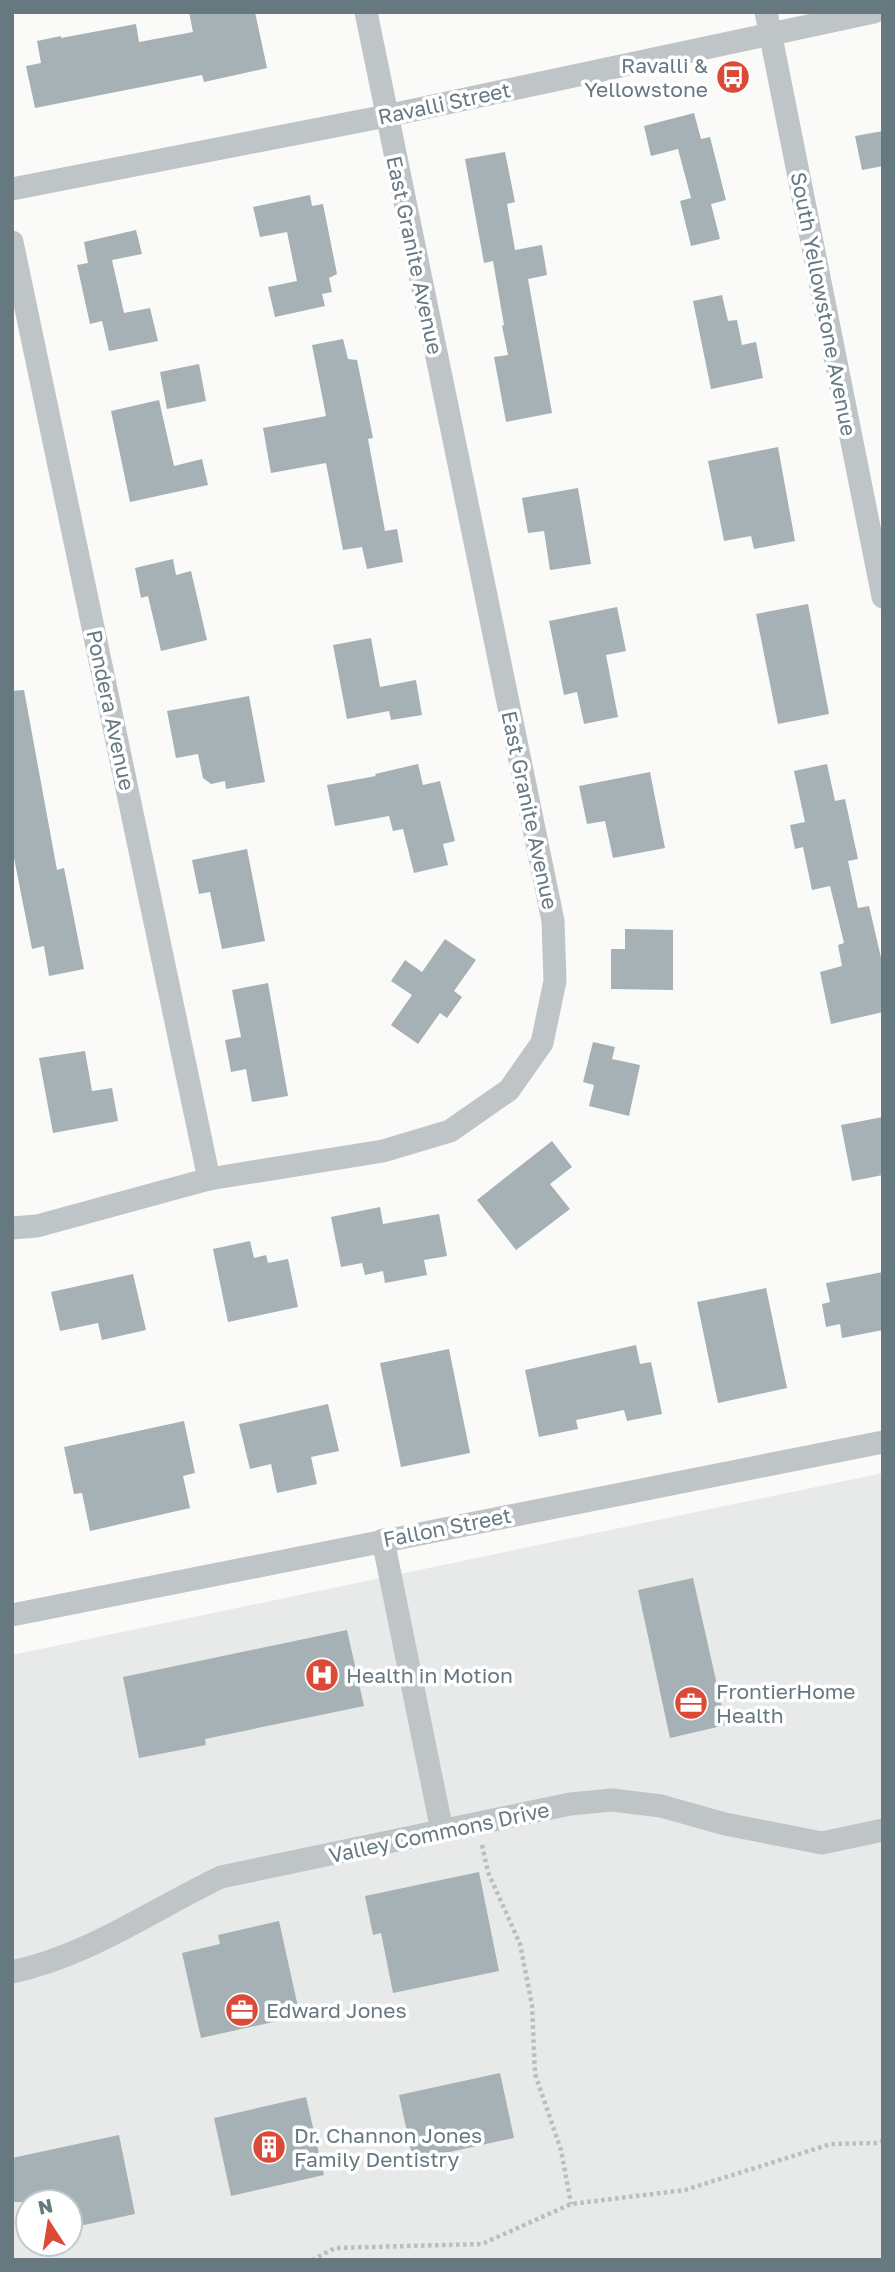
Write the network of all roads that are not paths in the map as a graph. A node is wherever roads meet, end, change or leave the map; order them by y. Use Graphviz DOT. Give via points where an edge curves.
graph roads {
  1 [pos="366,12"];
  2 [pos="874,12"];
  3 [pos="768,23"];
  4 [pos="386,116"];
  5 [pos="12,189"];
  6 [pos="12,242"];
  7 [pos="883,597"];
  8 [pos="209,1179"];
  9 [pos="12,1228"];
  10 [pos="883,1442"];
  11 [pos="383,1540"];
  12 [pos="12,1615"];
  13 [pos="883,1830"];
  14 [pos="442,1831"];
  15 [pos="12,1972"];
  1 -- 4 [label="street, East Granite Avenue"];
  2 -- 3 [label="street, Ravalli Street"];
  3 -- 4 [label="street, Ravalli Street"];
  3 -- 7 [label="street, South Yellowstone Avenue"];
  4 -- 5 [label="street, Ravalli Street"];
  4 -- 8 [label="street, East Granite Avenue" via="553,921 555,981 542,1043 523,1071 509,1090 450,1131 383,1151"];
  6 -- 8 [label="street, Pondera Avenue"];
  8 -- 9 [label="street, East Granite Avenue" via="37,1226"];
  10 -- 11 [label="street, Fallon Street"];
  11 -- 12 [label="street, Fallon Street"];
  11 -- 14 [label="street"];
  13 -- 14 [label="street, Valley Commons Drive" via="822,1843 662,1806 612,1800 570,1804"];
  14 -- 15 [label="street, Valley Commons Drive" via="221,1877 84,1950"];
}
